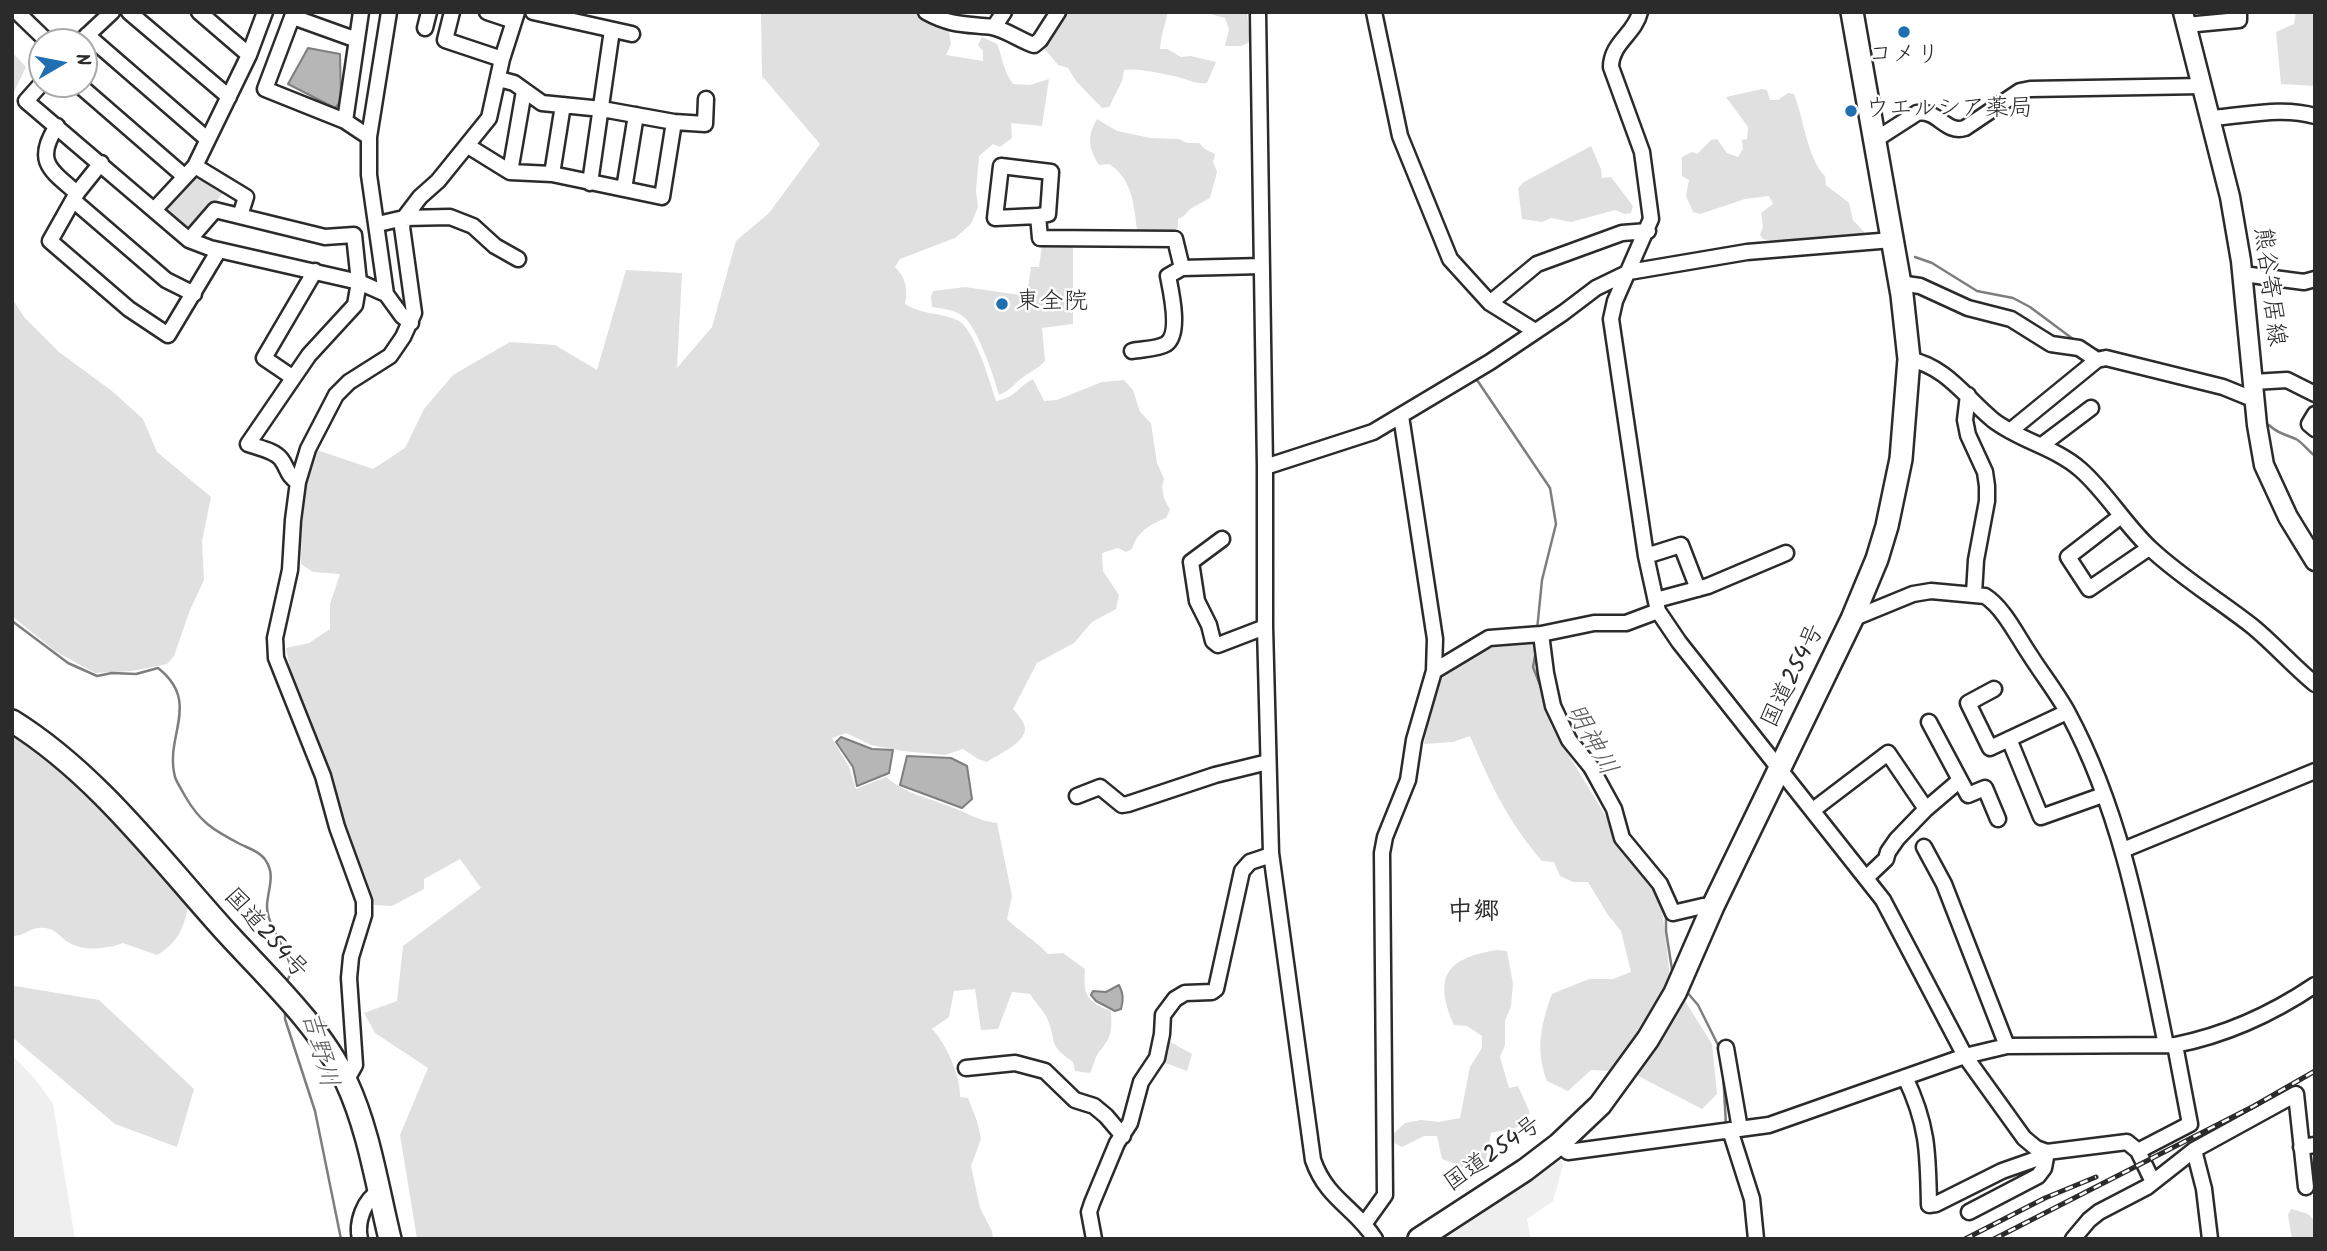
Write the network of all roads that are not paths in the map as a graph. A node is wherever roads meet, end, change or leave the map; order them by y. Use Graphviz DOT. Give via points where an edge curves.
graph roads {
  1 [pos="112,12"];
  2 [pos="129,12"];
  3 [pos="199,12"];
  4 [pos="265,12"];
  5 [pos="362,12"];
  6 [pos="389,12"];
  7 [pos="429,12"];
  8 [pos="452,12"];
  9 [pos="487,12"];
  10 [pos="533,12"];
  11 [pos="1004,12"];
  12 [pos="1058,12"];
  13 [pos="1258,12"];
  14 [pos="1374,12"];
  15 [pos="1640,12"];
  16 [pos="1852,12"];
  17 [pos="2239,12"];
  18 [pos="933,14"];
  19 [pos="20,15"];
  20 [pos="294,15"];
  21 [pos="515,17"];
  22 [pos="2185,19"];
  23 [pos="994,27"];
  24 [pos="33,28"];
  25 [pos="95,28"];
  26 [pos="425,28"];
  27 [pos="612,30"];
  28 [pos="632,34"];
  29 [pos="357,40"];
  30 [pos="98,51"];
  31 [pos="249,55"];
  32 [pos="502,59"];
  33 [pos="499,79"];
  34 [pos="2202,86"];
  35 [pos="524,91"];
  36 [pos="229,97"];
  37 [pos="28,98"];
  38 [pos="94,98"];
  39 [pos="706,99"];
  40 [pos="563,105"];
  41 [pos="602,109"];
  42 [pos="636,115"];
  43 [pos="2315,116"];
  44 [pos="2211,118"];
  45 [pos="345,121"];
  46 [pos="674,122"];
  47 [pos="57,126"];
  48 [pos="369,137"];
  49 [pos="207,139"];
  50 [pos="1875,140"];
  51 [pos="468,146"];
  52 [pos="101,163"];
  53 [pos="195,166"];
  54 [pos="510,172"];
  55 [pos="552,174"];
  56 [pos="184,176"];
  57 [pos="590,183"];
  58 [pos="624,189"];
  59 [pos="75,196"];
  60 [pos="154,211"];
  61 [pos="240,216"];
  62 [pos="1038,216"];
  63 [pos="404,218"];
  64 [pos="378,224"];
  65 [pos="1647,231"];
  66 [pos="189,240"];
  67 [pos="1892,240"];
  68 [pos="219,250"];
  69 [pos="518,260"];
  70 [pos="1262,266"];
  71 [pos="1182,268"];
  72 [pos="315,271"];
  73 [pos="1629,272"];
  74 [pos="2244,274"];
  75 [pos="2315,279"];
  76 [pos="359,282"];
  77 [pos="1899,283"];
  78 [pos="194,293"];
  79 [pos="386,294"];
  80 [pos="1490,303"];
  81 [pos="411,324"];
  82 [pos="1535,331"];
  83 [pos="1132,351"];
  84 [pos="1909,359"];
  85 [pos="2097,360"];
  86 [pos="292,377"];
  87 [pos="2254,391"];
  88 [pos="2315,394"];
  89 [pos="1968,395"];
  90 [pos="2091,408"];
  91 [pos="2315,414"];
  92 [pos="1401,416"];
  93 [pos="2315,429"];
  94 [pos="2010,431"];
  95 [pos="2042,445"];
  96 [pos="1265,467"];
  97 [pos="298,482"];
  98 [pos="2121,516"];
  99 [pos="1222,539"];
  100 [pos="2149,548"];
  101 [pos="1786,553"];
  102 [pos="1646,556"];
  103 [pos="2313,556"];
  104 [pos="1698,589"];
  105 [pos="1974,594"];
  106 [pos="1657,606"];
  107 [pos="1852,619"];
  108 [pos="1265,627"];
  109 [pos="1536,635"];
  110 [pos="1434,671"];
  111 [pos="2315,684"];
  112 [pos="1994,689"];
  113 [pos="2067,712"];
  114 [pos="12,720"];
  115 [pos="1929,722"];
  116 [pos="2009,739"];
  117 [pos="1268,762"];
  118 [pos="1779,769"];
  119 [pos="2315,771"];
  120 [pos="1960,780"];
  121 [pos="2103,795"];
  122 [pos="1077,796"];
  123 [pos="1926,809"];
  124 [pos="1813,810"];
  125 [pos="1998,819"];
  126 [pos="1924,848"];
  127 [pos="2123,850"];
  128 [pos="1271,856"];
  129 [pos="1866,878"];
  130 [pos="1713,906"];
  131 [pos="2315,985"];
  132 [pos="2170,1045"];
  133 [pos="2007,1046"];
  134 [pos="1726,1048"];
  135 [pos="1965,1056"];
  136 [pos="965,1068"];
  137 [pos="1905,1077"];
  138 [pos="345,1081"];
  139 [pos="1735,1129"];
  140 [pos="1123,1136"];
  141 [pos="1559,1143"];
  142 [pos="2308,1146"];
  143 [pos="2138,1150"];
  144 [pos="2194,1150"];
  145 [pos="2047,1152"];
  146 [pos="2153,1182"];
  147 [pos="2306,1187"];
  148 [pos="379,1192"];
  149 [pos="1969,1212"];
  150 [pos="1365,1223"];
  151 [pos="360,1239"];
  152 [pos="390,1239"];
  153 [pos="1094,1239"];
  154 [pos="1375,1239"];
  155 [pos="1419,1239"];
  156 [pos="1756,1239"];
  157 [pos="2073,1239"];
  158 [pos="2210,1239"];
  1 -- 25 [label="street"];
  2 -- 36 [label="street"];
  3 -- 31 [label="street"];
  4 -- 31 [label="street"];
  5 -- 29 [label="street"];
  6 -- 48 [label="street"];
  7 -- 26 [label="street"];
  8 -- 32 [label="street" via="445,40"];
  9 -- 21 [label="street"];
  10 -- 27 [label="street"];
  11 -- 23 [label="street"];
  12 -- 23 [label="street" via="1034,45"];
  13 -- 70 [label="street"];
  14 -- 80 [label="street" via="1406,154 1450,259"];
  15 -- 65 [label="street" via="1614,49 1611,67 1643,152 1650,197"];
  16 -- 50 [label="highway, 国道254号"];
  17 -- 22 [label="street" via="2239,20"];
  18 -- 23 [label="street" via="967,26"];
  19 -- 24 [label="street"];
  20 -- 29 [label="street"];
  20 -- 45 [label="street" via="265,89"];
  21 -- 32 [label="street"];
  22 -- 34 [label="main road, 熊谷寄居線"];
  27 -- 28 [label="street"];
  27 -- 41 [label="street"];
  29 -- 45 [label="street"];
  30 -- 49 [label="street"];
  31 -- 36 [label="street"];
  32 -- 33 [label="street"];
  33 -- 35 [label="street"];
  33 -- 51 [label="street" via="489,118"];
  34 -- 44 [label="main road, 熊谷寄居線"];
  34 -- 50 [label="street" via="2030,89 1957,131 1925,111"];
  35 -- 40 [label="street" via="542,103"];
  35 -- 54 [label="street"];
  36 -- 49 [label="street"];
  37 -- 47 [label="street"];
  38 -- 56 [label="street"];
  39 -- 46 [label="street" via="705,124"];
  40 -- 41 [label="street"];
  40 -- 55 [label="street"];
  41 -- 42 [label="street"];
  41 -- 57 [label="street"];
  42 -- 46 [label="street"];
  42 -- 58 [label="street"];
  43 -- 44 [label="street" via="2282,111"];
  44 -- 74 [label="main road, 熊谷寄居線"];
  45 -- 48 [label="street"];
  46 -- 58 [label="street" via="662,197"];
  47 -- 52 [label="street"];
  47 -- 59 [label="street" via="46,143 48,165"];
  48 -- 64 [label="street" via="369,175"];
  49 -- 53 [label="street"];
  50 -- 67 [label="highway, 国道254号"];
  51 -- 54 [label="street"];
  51 -- 63 [label="street"];
  52 -- 59 [label="street"];
  52 -- 60 [label="street"];
  53 -- 56 [label="street"];
  53 -- 61 [label="street" via="246,197"];
  54 -- 55 [label="street"];
  55 -- 57 [label="street"];
  56 -- 60 [label="street"];
  57 -- 58 [label="street"];
  59 -- 78 [label="street" via="166,280"];
  59 -- 78 [label="street" via="50,241 129,309 168,335"];
  60 -- 66 [label="street"];
  61 -- 66 [label="street" via="215,210"];
  61 -- 76 [label="street" via="325,237 354,234"];
  62 -- 62 [label="street" via="995,218 1001,166 1051,172 1048,214"];
  62 -- 71 [label="street" via="1040,238 1175,239"];
  63 -- 64 [label="street"];
  63 -- 69 [label="street" via="450,217 473,226"];
  63 -- 81 [label="street" via="414,313"];
  64 -- 79 [label="street"];
  65 -- 73 [label="street"];
  65 -- 80 [label="street" via="1622,233 1537,264"];
  66 -- 68 [label="street"];
  67 -- 73 [label="street" via="1747,252"];
  67 -- 77 [label="highway, 国道254号"];
  68 -- 72 [label="street"];
  68 -- 78 [label="street"];
  70 -- 71 [label="street"];
  70 -- 96 [label="street"];
  71 -- 83 [label="street" via="1168,276 1174,311 1171,338 1165,345"];
  72 -- 76 [label="street"];
  72 -- 86 [label="street" via="264,358"];
  73 -- 82 [label="street" via="1596,288"];
  73 -- 102 [label="street" via="1611,319"];
  74 -- 75 [label="street" via="2304,282"];
  74 -- 87 [label="main road, 熊谷寄居線"];
  76 -- 79 [label="street"];
  76 -- 86 [label="street" via="350,313"];
  77 -- 84 [label="highway, 国道254号"];
  77 -- 85 [label="street" via="1920,286 1968,309 2011,319 2051,344 2079,348"];
  79 -- 81 [label="street"];
  80 -- 82 [label="street"];
  81 -- 97 [label="street" via="390,356 336,395 308,449"];
  82 -- 92 [label="street"];
  84 -- 89 [label="street" via="1939,370"];
  84 -- 107 [label="highway, 国道254号" via="1896,489 1877,559"];
  85 -- 87 [label="street" via="2106,358"];
  85 -- 94 [label="street"];
  86 -- 97 [label="street" via="248,444 274,453 289,478"];
  87 -- 88 [label="street" via="2287,380"];
  87 -- 103 [label="main road, 熊谷寄居線" via="2264,464 2276,495"];
  89 -- 94 [label="street"];
  89 -- 105 [label="street" via="1968,435 1987,486"];
  90 -- 95 [label="street"];
  91 -- 93 [label="street" via="2309,424"];
  92 -- 96 [label="street" via="1373,432"];
  92 -- 110 [label="street" via="1435,639"];
  94 -- 95 [label="street"];
  95 -- 98 [label="street" via="2081,470"];
  96 -- 108 [label="street"];
  97 -- 138 [label="street" via="276,658 323,776 364,901 349,978 355,1065"];
  98 -- 100 [label="street"];
  98 -- 100 [label="street" via="2068,557 2089,589"];
  99 -- 108 [label="street" via="1191,562 1197,601 1213,641 1218,645"];
  100 -- 111 [label="street" via="2253,627"];
  101 -- 104 [label="street"];
  102 -- 104 [label="street" via="1681,545"];
  102 -- 106 [label="street"];
  104 -- 106 [label="street"];
  105 -- 107 [label="street" via="1913,594"];
  105 -- 113 [label="street" via="1991,599"];
  106 -- 109 [label="street" via="1626,623 1594,623"];
  106 -- 118 [label="street" via="1679,642"];
  107 -- 118 [label="highway, 国道254号"];
  108 -- 117 [label="street"];
  109 -- 110 [label="street" via="1489,638"];
  109 -- 130 [label="street" via="1553,706 1569,740 1591,767 1614,809 1622,838 1660,884 1673,913"];
  110 -- 150 [label="street" via="1408,780 1382,853 1385,1195"];
  112 -- 116 [label="street" via="1968,703 1990,748"];
  113 -- 116 [label="street"];
  113 -- 121 [label="street"];
  114 -- 138 [label="highway, 国道254号" via="76,769 311,1028"];
  115 -- 120 [label="street"];
  116 -- 121 [label="street" via="2040,817"];
  117 -- 122 [label="street" via="1128,804 1100,787"];
  117 -- 128 [label="street"];
  118 -- 124 [label="street"];
  118 -- 130 [label="highway, 国道254号"];
  119 -- 127 [label="street"];
  120 -- 123 [label="street"];
  120 -- 125 [label="street" via="1968,795 1985,788"];
  121 -- 127 [label="street"];
  123 -- 124 [label="street" via="1888,752"];
  123 -- 129 [label="street"];
  124 -- 129 [label="street"];
  126 -- 133 [label="street" via="1944,884"];
  127 -- 132 [label="street"];
  128 -- 140 [label="street" via="1250,862 1242,871 1216,989 1185,993 1174,999 1163,1015 1157,1058 1141,1082"];
  128 -- 150 [label="street" via="1313,1160 1330,1193"];
  129 -- 135 [label="street" via="1883,900"];
  130 -- 141 [label="highway, 国道254号" via="1656,1028 1600,1105"];
  131 -- 132 [label="street" via="2225,1032"];
  132 -- 133 [label="street"];
  132 -- 143 [label="street" via="2190,1124"];
  133 -- 135 [label="street"];
  134 -- 139 [label="street"];
  135 -- 137 [label="street"];
  135 -- 145 [label="street" via="2024,1138"];
  136 -- 140 [label="street" via="1015,1063 1045,1070 1075,1100 1106,1116"];
  137 -- 139 [label="street" via="1769,1125"];
  137 -- 145 [label="street" via="1923,1121 1929,1205"];
  138 -- 148 [label="highway, 国道254号" via="367,1139"];
  139 -- 141 [label="street" via="1568,1152"];
  139 -- 156 [label="street"];
  140 -- 153 [label="street" via="1089,1212"];
  141 -- 155 [label="highway, 国道254号"];
  142 -- 144 [label="street" via="2296,1094"];
  142 -- 147 [label="street"];
  143 -- 145 [label="street" via="2123,1142"];
  143 -- 146 [label="street"];
  144 -- 146 [label="street"];
  144 -- 158 [label="street"];
  145 -- 149 [label="street" via="2038,1176"];
  146 -- 157 [label="street" via="2099,1212"];
  148 -- 151 [label="street" via="370,1198 360,1220"];
  148 -- 152 [label="highway, 国道254号"];
  150 -- 154 [label="street"];
}
